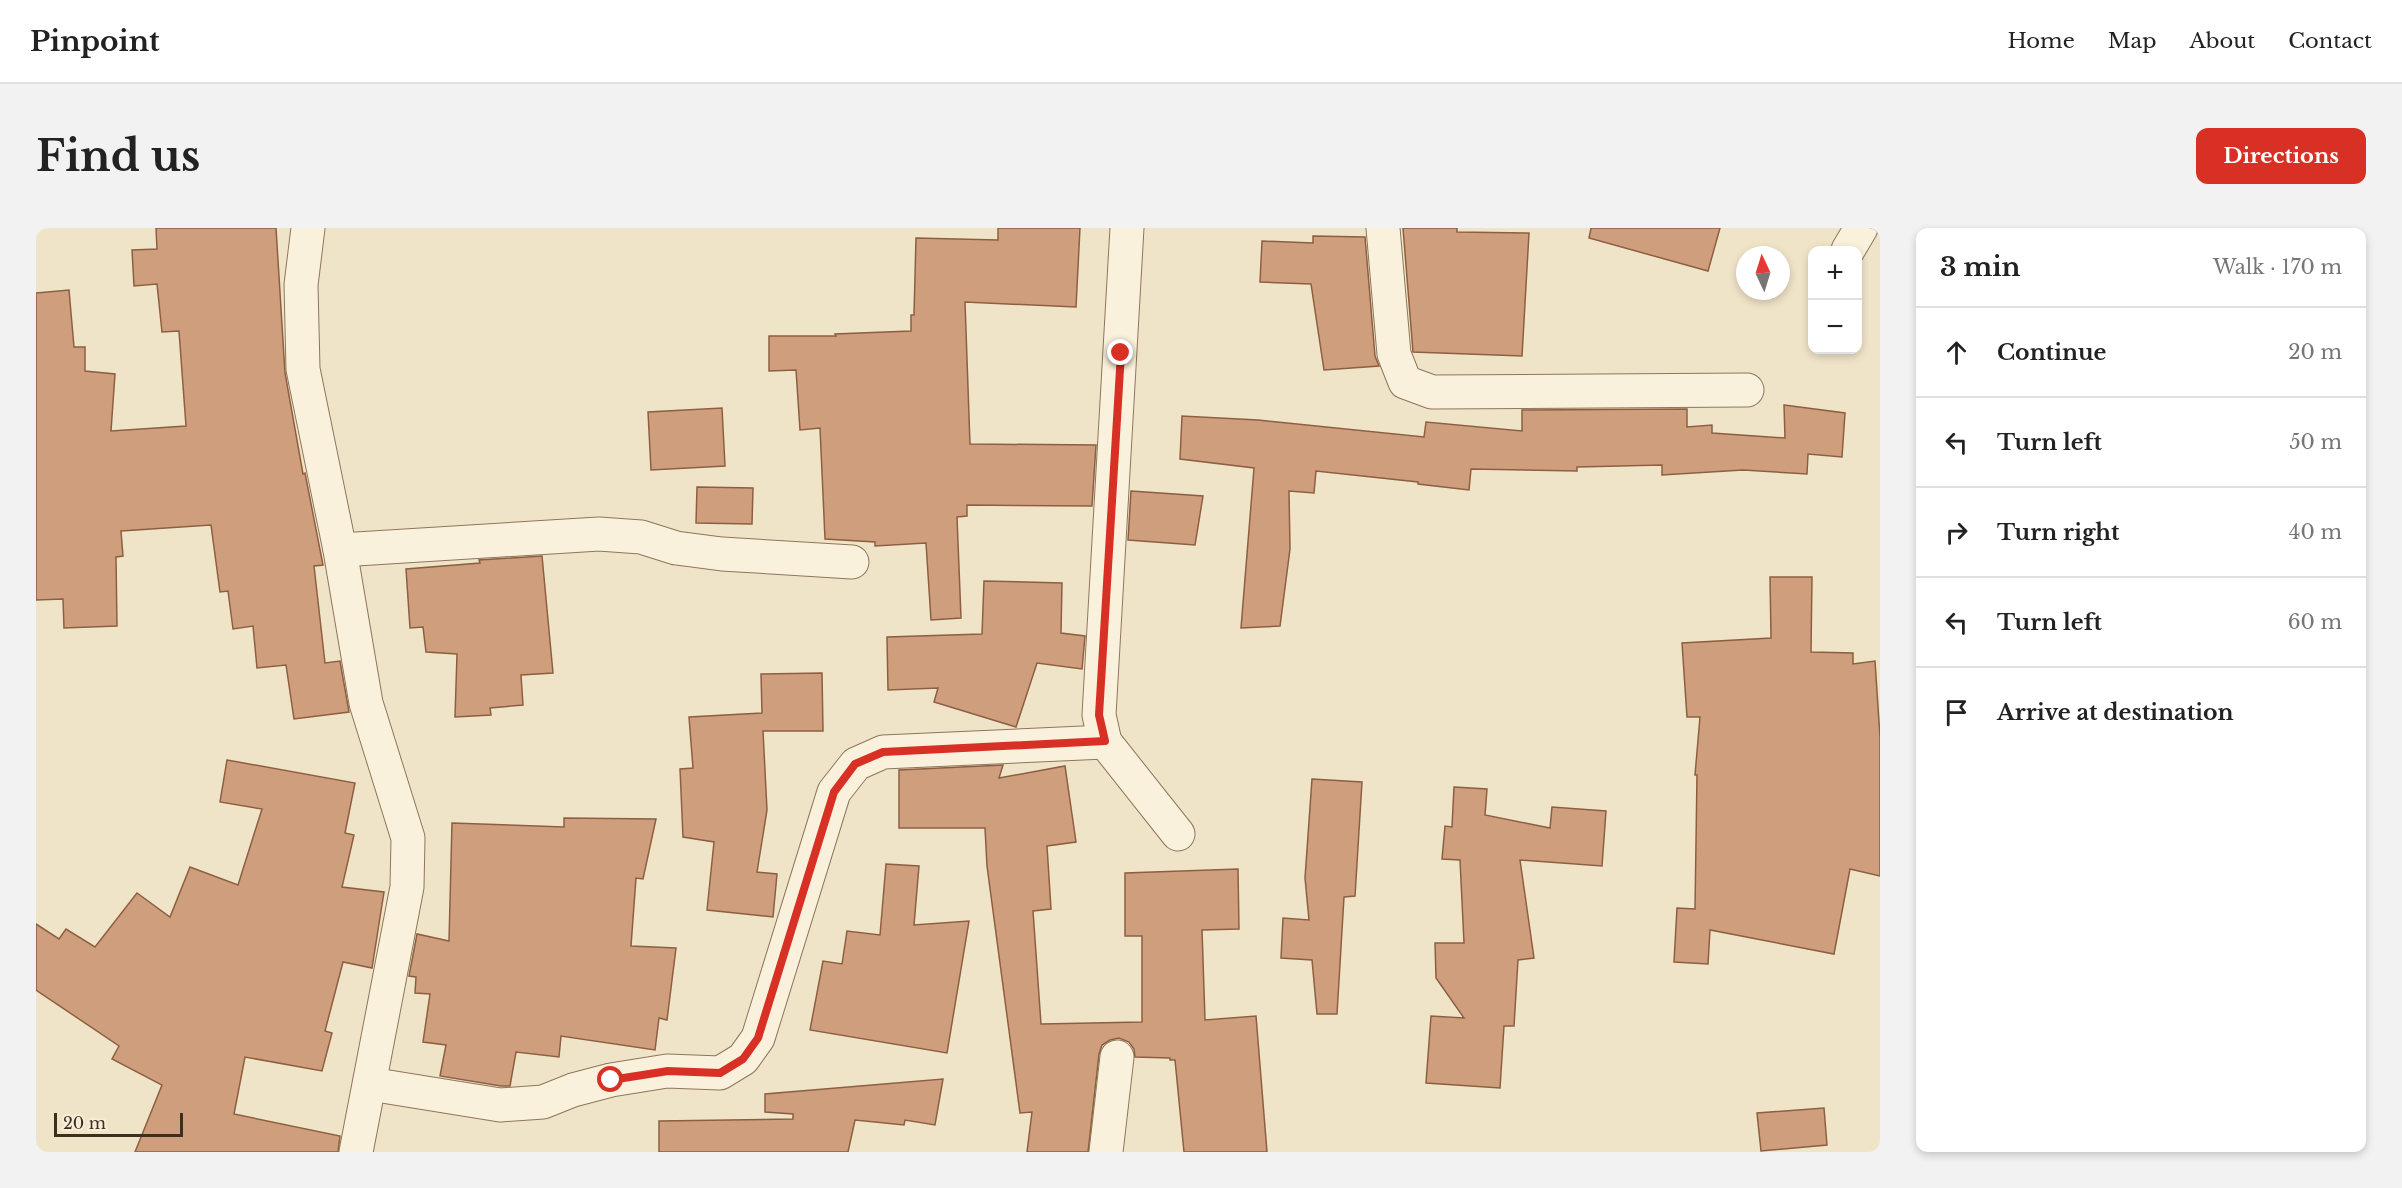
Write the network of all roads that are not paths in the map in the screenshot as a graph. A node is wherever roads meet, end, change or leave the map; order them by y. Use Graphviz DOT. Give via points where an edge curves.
graph roads {
  1 [pos="308,228"];
  2 [pos="1127,228"];
  3 [pos="1383,228"];
  4 [pos="1861,228"];
  5 [pos="1850,246"];
  6 [pos="1747,390"];
  7 [pos="340,550"];
  8 [pos="852,562"];
  9 [pos="1105,741"];
  10 [pos="1178,834"];
  11 [pos="1118,1057"];
  12 [pos="370,1084"];
  13 [pos="356,1152"];
  14 [pos="1106,1152"];
  1 -- 7 [label="street" via="301,285 303,369"];
  2 -- 9 [label="street" via="1099,715"];
  3 -- 6 [label="street" via="1394,354 1405,382 1432,392"];
  4 -- 5 [label="street"];
  7 -- 8 [label="street" via="599,534 641,537 676,548 711,552"];
  7 -- 12 [label="street" via="366,703 408,838 407,887"];
  9 -- 10 [label="street"];
  9 -- 12 [label="street" via="883,752 855,764 834,792 758,1038 743,1059 720,1073 668,1071 611,1080 543,1102 500,1106"];
  11 -- 14 [label="street"];
  12 -- 13 [label="street"];
}
